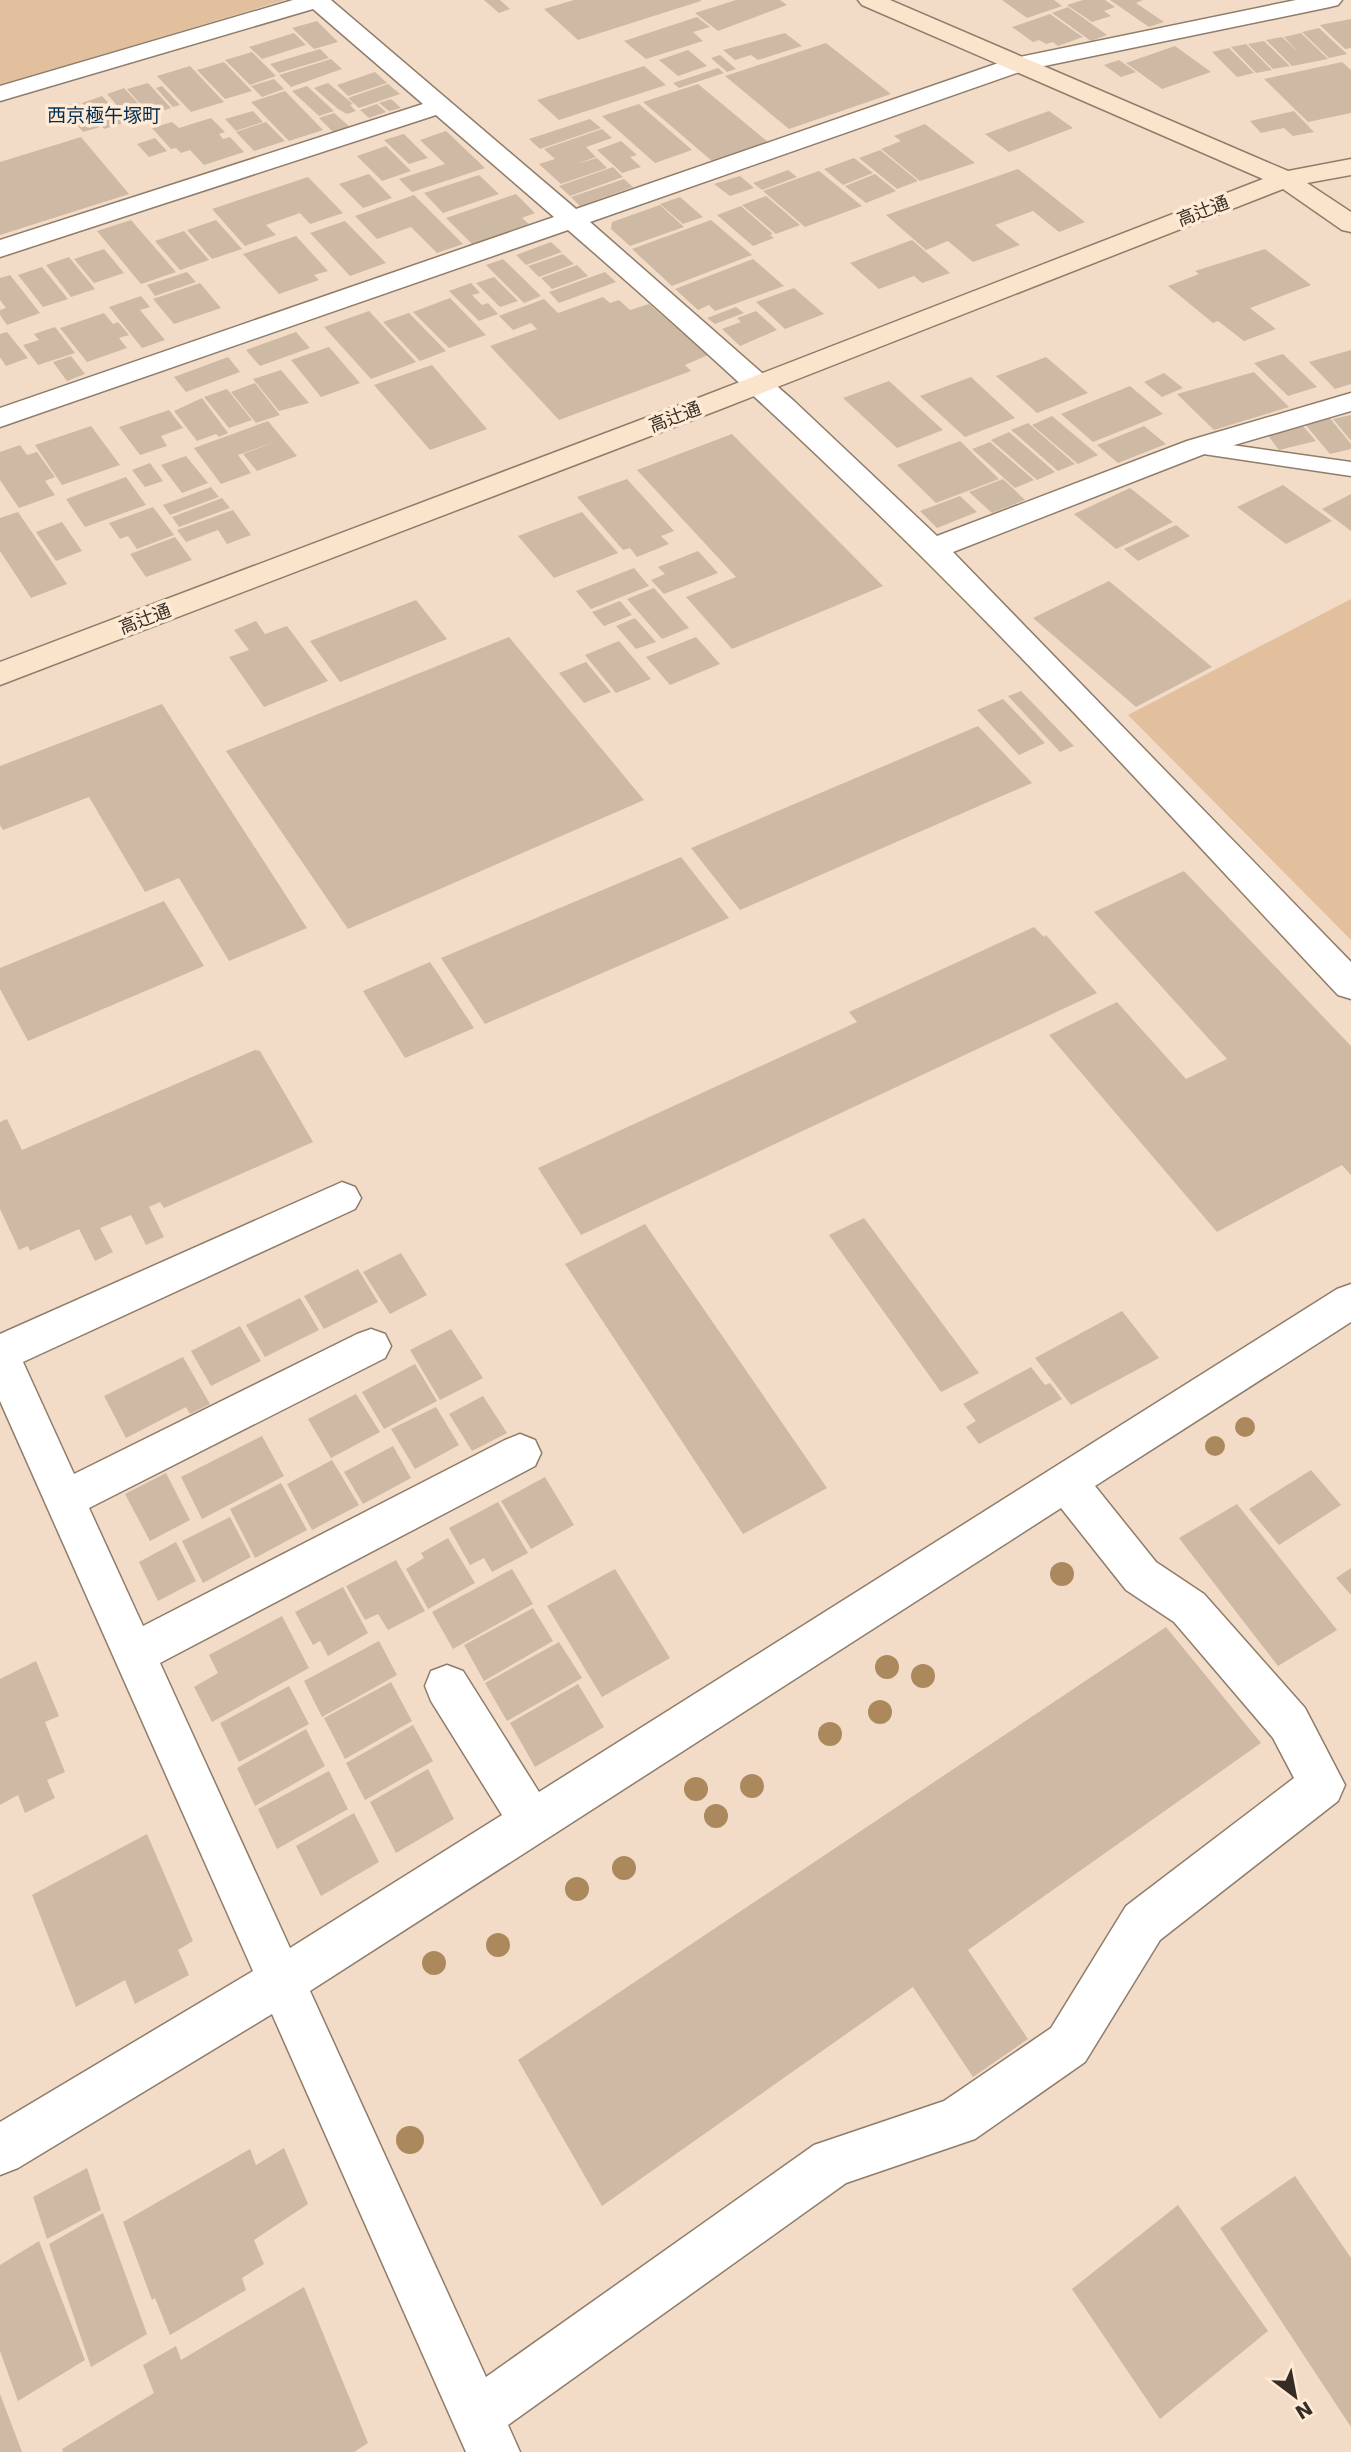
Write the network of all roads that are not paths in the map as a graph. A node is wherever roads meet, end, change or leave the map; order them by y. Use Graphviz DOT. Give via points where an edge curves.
graph roads {
  1 [pos="317,0"];
  2 [pos="870,0"];
  3 [pos="1222,0"];
  4 [pos="1330,0"];
  5 [pos="1247,17"];
  6 [pos="1019,64"];
  7 [pos="0,94"];
  8 [pos="440,106"];
  9 [pos="1351,167"];
  10 [pos="1286,179"];
  11 [pos="572,219"];
  12 [pos="1351,224"];
  13 [pos="0,249"];
  14 [pos="758,385"];
  15 [pos="1351,402"];
  16 [pos="0,418"];
  17 [pos="1197,447"];
  18 [pos="1351,469"];
  19 [pos="933,550"];
  20 [pos="0,674"];
  21 [pos="1351,985"];
  22 [pos="342,1198"];
  23 [pos="1351,1301"];
  24 [pos="371,1346"];
  25 [pos="0,1355"];
  26 [pos="520,1453"];
  27 [pos="1066,1482"];
  28 [pos="65,1499"];
  29 [pos="135,1653"];
  30 [pos="447,1686"];
  31 [pos="532,1822"];
  32 [pos="282,1982"];
  33 [pos="0,2150"];
  34 [pos="484,2434"];
  1 -- 7 [label="street"];
  1 -- 8 [label="street"];
  2 -- 6 [label="street"];
  3 -- 5 [label="street"];
  4 -- 5 [label="street"];
  5 -- 6 [label="street"];
  6 -- 10 [label="street"];
  6 -- 11 [label="street"];
  8 -- 11 [label="street"];
  8 -- 13 [label="street"];
  9 -- 10 [label="street, 高辻通"];
  10 -- 12 [label="street"];
  10 -- 14 [label="street, 高辻通"];
  11 -- 14 [label="street"];
  11 -- 16 [label="street"];
  14 -- 19 [label="street"];
  14 -- 20 [label="street, 高辻通"];
  15 -- 17 [label="street"];
  17 -- 18 [label="lane"];
  17 -- 19 [label="street"];
  19 -- 21 [label="street"];
  22 -- 25 [label="street"];
  23 -- 27 [label="street"];
  24 -- 28 [label="street"];
  25 -- 28 [label="street"];
  26 -- 29 [label="street"];
  27 -- 31 [label="street"];
  27 -- 34 [label="street" via="1141,1576 1189,1608 1289,1723 1322,1785 1143,1923 1068,2045 957,2121 832,2163"];
  28 -- 29 [label="street"];
  29 -- 32 [label="street"];
  30 -- 31 [label="street"];
  31 -- 32 [label="street"];
  32 -- 33 [label="street"];
  32 -- 34 [label="street"];
}
